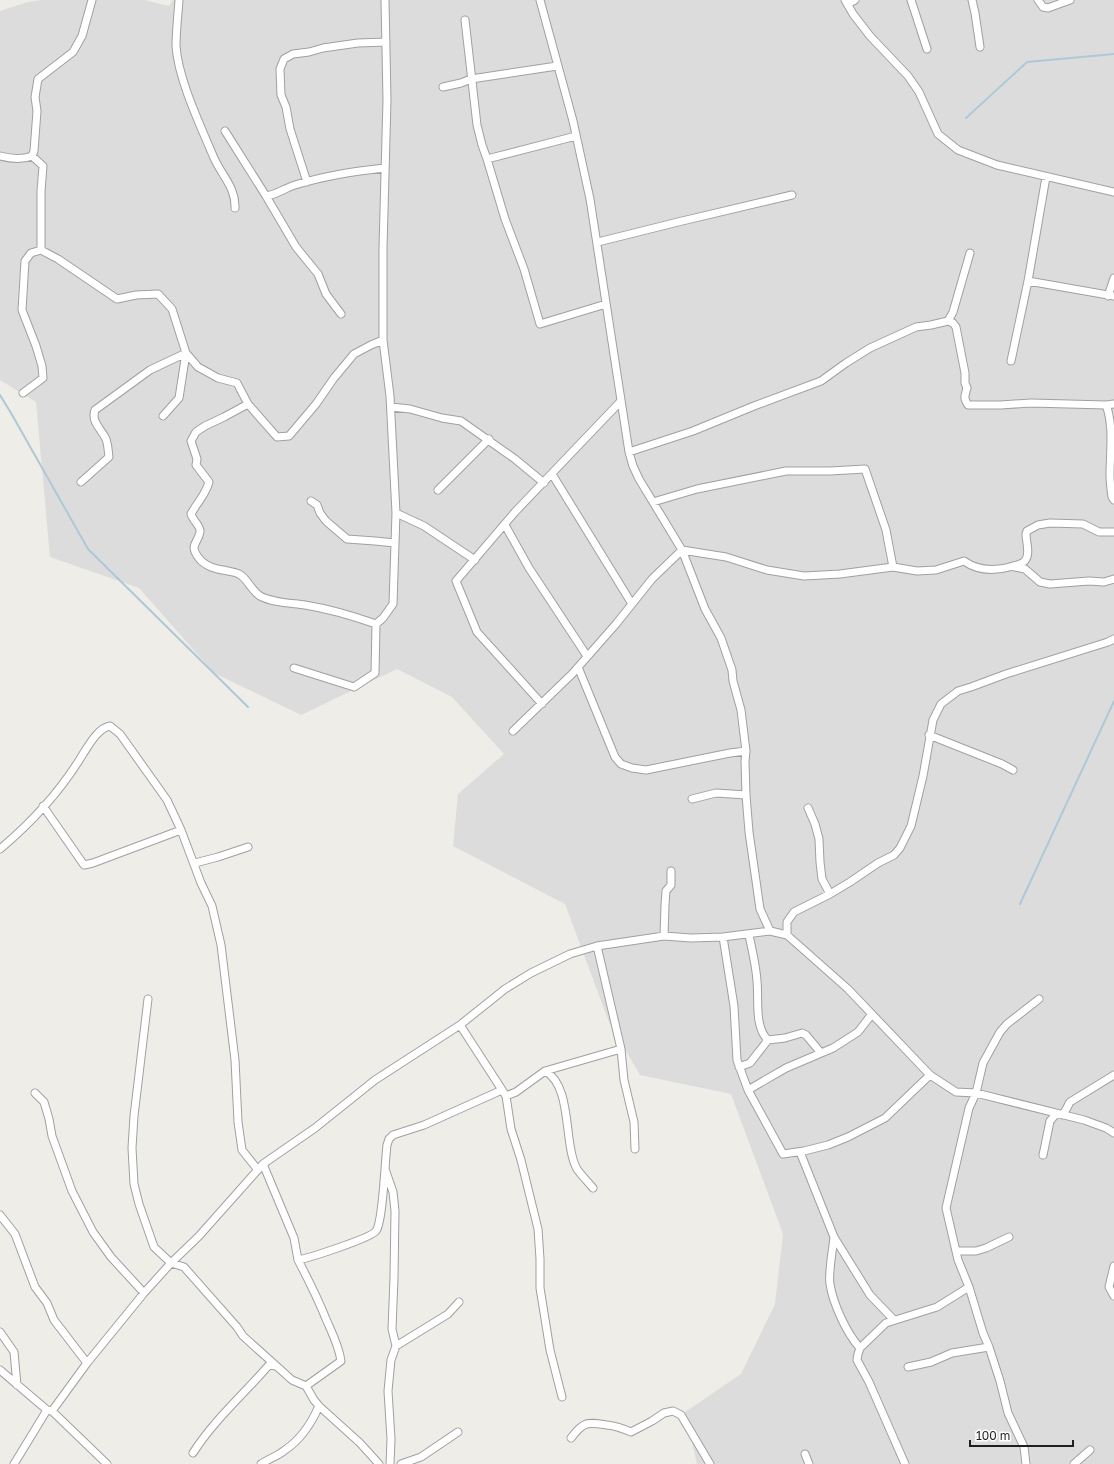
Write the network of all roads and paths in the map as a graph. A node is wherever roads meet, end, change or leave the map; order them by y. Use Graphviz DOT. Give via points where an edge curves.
graph roads {
  1 [pos="92,0"];
  2 [pos="179,0"];
  3 [pos="385,0"];
  4 [pos="540,0"];
  5 [pos="855,0"];
  6 [pos="911,0"];
  7 [pos="972,0"];
  8 [pos="1038,0"];
  9 [pos="1070,0"];
  10 [pos="846,2"];
  11 [pos="465,20"];
  12 [pos="386,42"];
  13 [pos="980,47"];
  14 [pos="927,49"];
  15 [pos="557,66"];
  16 [pos="471,79"];
  17 [pos="443,87"];
  18 [pos="225,131"];
  19 [pos="576,136"];
  20 [pos="0,156"];
  21 [pos="32,156"];
  22 [pos="487,159"];
  23 [pos="385,168"];
  24 [pos="1046,177"];
  25 [pos="307,182"];
  26 [pos="1114,192"];
  27 [pos="266,196"];
  28 [pos="792,196"];
  29 [pos="235,208"];
  30 [pos="598,242"];
  31 [pos="41,250"];
  32 [pos="970,253"];
  33 [pos="1114,278"];
  34 [pos="1028,281"];
  35 [pos="1111,296"];
  36 [pos="606,304"];
  37 [pos="341,314"];
  38 [pos="948,321"];
  39 [pos="383,340"];
  40 [pos="186,352"];
  41 [pos="1011,361"];
  42 [pos="23,393"];
  43 [pos="620,402"];
  44 [pos="248,404"];
  45 [pos="1110,405"];
  46 [pos="391,407"];
  47 [pos="163,416"];
  48 [pos="489,439"];
  49 [pos="628,452"];
  50 [pos="552,474"];
  51 [pos="81,482"];
  52 [pos="544,483"];
  53 [pos="438,490"];
  54 [pos="1114,500"];
  55 [pos="311,501"];
  56 [pos="653,502"];
  57 [pos="396,513"];
  58 [pos="505,525"];
  59 [pos="1114,532"];
  60 [pos="395,543"];
  61 [pos="682,550"];
  62 [pos="475,560"];
  63 [pos="1013,566"];
  64 [pos="893,567"];
  65 [pos="1114,579"];
  66 [pos="632,604"];
  67 [pos="376,624"];
  68 [pos="1114,639"];
  69 [pos="587,656"];
  70 [pos="578,667"];
  71 [pos="294,668"];
  72 [pos="542,704"];
  73 [pos="513,731"];
  74 [pos="929,735"];
  75 [pos="746,751"];
  76 [pos="1013,770"];
  77 [pos="746,795"];
  78 [pos="692,799"];
  79 [pos="43,806"];
  80 [pos="808,808"];
  81 [pos="181,830"];
  82 [pos="248,847"];
  83 [pos="0,849"];
  84 [pos="195,863"];
  85 [pos="671,871"];
  86 [pos="830,894"];
  87 [pos="770,931"];
  88 [pos="749,934"];
  89 [pos="787,935"];
  90 [pos="664,936"];
  91 [pos="723,937"];
  92 [pos="597,946"];
  93 [pos="148,999"];
  94 [pos="1039,999"];
  95 [pos="872,1014"];
  96 [pos="460,1025"];
  97 [pos="768,1040"];
  98 [pos="620,1049"];
  99 [pos="821,1053"];
  100 [pos="739,1067"];
  101 [pos="545,1071"];
  102 [pos="930,1075"];
  103 [pos="1114,1075"];
  104 [pos="748,1090"];
  105 [pos="35,1093"];
  106 [pos="504,1093"];
  107 [pos="976,1093"];
  108 [pos="1060,1114"];
  109 [pos="1114,1133"];
  110 [pos="635,1149"];
  111 [pos="800,1152"];
  112 [pos="1043,1155"];
  113 [pos="263,1164"];
  114 [pos="385,1167"];
  115 [pos="258,1170"];
  116 [pos="593,1188"];
  117 [pos="0,1215"];
  118 [pos="834,1237"];
  119 [pos="1008,1237"];
  120 [pos="956,1251"];
  121 [pos="298,1260"];
  122 [pos="170,1263"];
  123 [pos="1114,1266"];
  124 [pos="969,1287"];
  125 [pos="144,1293"];
  126 [pos="1114,1296"];
  127 [pos="459,1302"];
  128 [pos="894,1320"];
  129 [pos="0,1332"];
  130 [pos="396,1346"];
  131 [pos="989,1347"];
  132 [pos="860,1348"];
  133 [pos="87,1363"];
  134 [pos="276,1366"];
  135 [pos="908,1367"];
  136 [pos="0,1370"];
  137 [pos="17,1385"];
  138 [pos="306,1386"];
  139 [pos="562,1397"];
  140 [pos="319,1406"];
  141 [pos="50,1411"];
  142 [pos="458,1432"];
  143 [pos="571,1438"];
  144 [pos="1090,1450"];
  145 [pos="193,1453"];
  146 [pos="805,1454"];
  147 [pos="14,1464"];
  148 [pos="107,1464"];
  149 [pos="261,1464"];
  150 [pos="379,1464"];
  151 [pos="390,1464"];
  152 [pos="401,1464"];
  153 [pos="710,1464"];
  154 [pos="808,1464"];
  155 [pos="905,1464"];
  156 [pos="1026,1464"];
  157 [pos="1074,1464"];
  1 -- 21 [label="street" via="82,36 73,52 38,79"];
  2 -- 29 [label="street" via="176,47 180,68 203,133 235,197"];
  3 -- 12 [label="street"];
  4 -- 15 [label="street"];
  5 -- 10 [label="street"];
  6 -- 14 [label="street"];
  7 -- 13 [label="street"];
  8 -- 9 [label="street" via="1043,7 1048,8"];
  10 -- 24 [label="street" via="870,36 908,76 919,92 935,128 946,141 958,150 997,165"];
  11 -- 16 [label="street"];
  12 -- 23 [label="street"];
  12 -- 25 [label="street" via="323,48 293,54 284,59 280,69 281,95"];
  15 -- 16 [label="street"];
  15 -- 19 [label="street"];
  16 -- 17 [label="street"];
  16 -- 22 [label="street" via="477,125"];
  18 -- 27 [label="street"];
  19 -- 22 [label="street"];
  19 -- 30 [label="street"];
  20 -- 21 [label="street"];
  21 -- 31 [label="street" via="43,166"];
  22 -- 36 [label="street" via="540,324"];
  23 -- 25 [label="street" via="355,171"];
  23 -- 39 [label="street"];
  24 -- 26 [label="street"];
  24 -- 34 [label="street"];
  25 -- 27 [label="street"];
  27 -- 37 [label="street" via="296,247 318,274 326,294"];
  28 -- 30 [label="street"];
  30 -- 36 [label="street"];
  31 -- 40 [label="street" via="117,299 136,294 158,294 172,309"];
  31 -- 42 [label="street" via="31,253 25,261 22,310 36,346 43,378"];
  32 -- 38 [label="street"];
  33 -- 35 [label="street"];
  34 -- 35 [label="street"];
  34 -- 41 [label="street"];
  36 -- 43 [label="street"];
  38 -- 45 [label="street" via="956,327 967,388 964,395 968,405"];
  38 -- 49 [label="street" via="916,327 879,344 820,382 694,431"];
  39 -- 44 [label="street" via="354,354 289,436 277,437"];
  39 -- 46 [label="street"];
  40 -- 44 [label="street" via="198,367 218,378 237,383"];
  40 -- 47 [label="street" via="179,398"];
  40 -- 51 [label="street" via="150,370 95,410 95,423 106,438 109,456"];
  43 -- 49 [label="street"];
  43 -- 50 [label="street"];
  44 -- 67 [label="street" via="196,432 191,441 197,459 196,465 209,482 206,493 191,514 200,531 193,545 194,551 210,567 238,573 260,596 284,603 341,612"];
  45 -- 54 [label="street" via="1114,422 1110,480"];
  46 -- 48 [label="street" via="462,421"];
  46 -- 57 [label="street"];
  48 -- 52 [label="street"];
  48 -- 53 [label="street"];
  49 -- 56 [label="street"];
  50 -- 52 [label="street"];
  50 -- 66 [label="street"];
  52 -- 58 [label="street"];
  55 -- 60 [label="street" via="317,505 326,521 347,539"];
  56 -- 61 [label="street"];
  56 -- 64 [label="street" via="697,489 786,471 830,472 865,469 886,530"];
  57 -- 60 [label="street"];
  57 -- 62 [label="street" via="424,526"];
  58 -- 62 [label="street"];
  58 -- 69 [label="street" via="529,568"];
  59 -- 63 [label="street" via="1099,532 1083,524 1038,525 1027,531 1027,558"];
  60 -- 67 [label="street" via="393,604"];
  61 -- 64 [label="street" via="726,557 767,570 804,576"];
  61 -- 66 [label="street" via="652,579"];
  61 -- 75 [label="street" via="705,609 721,638 732,670 741,710"];
  62 -- 72 [label="street" via="456,581 477,632"];
  63 -- 64 [label="street" via="1000,570 980,568 964,561 936,570 917,571"];
  63 -- 65 [label="street" via="1025,569 1040,582 1050,584 1104,582"];
  66 -- 69 [label="street"];
  67 -- 71 [label="street" via="375,673 354,687"];
  68 -- 74 [label="street" via="958,691 941,704"];
  69 -- 70 [label="street"];
  70 -- 72 [label="street"];
  70 -- 75 [label="street" via="615,757 621,764 646,770"];
  72 -- 73 [label="street"];
  74 -- 76 [label="street"];
  74 -- 86 [label="street" via="923,776 911,826 900,848"];
  75 -- 77 [label="street"];
  77 -- 78 [label="street" via="716,793"];
  77 -- 87 [label="street" via="760,909"];
  79 -- 81 [label="street" via="84,865 93,864"];
  79 -- 81 [label="street" via="76,767 102,730 110,726 120,734 167,800"];
  79 -- 83 [label="street" via="24,829"];
  80 -- 86 [label="street" via="819,839 822,879"];
  81 -- 84 [label="street"];
  82 -- 84 [label="street"];
  84 -- 115 [label="street" via="212,906 220,945 235,1060 242,1150"];
  85 -- 90 [label="street" via="671,885 666,891"];
  86 -- 89 [label="street" via="794,912 787,922"];
  87 -- 88 [label="street"];
  87 -- 89 [label="street"];
  88 -- 91 [label="street"];
  88 -- 97 [label="street" via="757,981 758,1013 764,1036"];
  89 -- 95 [label="street"];
  90 -- 91 [label="street"];
  90 -- 92 [label="street"];
  91 -- 100 [label="street" via="734,1006"];
  92 -- 96 [label="street" via="570,954 531,974 505,989"];
  92 -- 98 [label="street"];
  93 -- 122 [label="street" via="134,1116 134,1184 154,1247"];
  94 -- 107 [label="street" via="1000,1032 983,1064"];
  95 -- 99 [label="street" via="858,1032"];
  95 -- 102 [label="street"];
  96 -- 106 [label="street"];
  96 -- 113 [label="street" via="375,1080 315,1128"];
  97 -- 99 [label="street" via="802,1032"];
  97 -- 100 [label="street" via="750,1063"];
  98 -- 101 [label="street"];
  98 -- 110 [label="street" via="634,1122"];
  99 -- 104 [label="street" via="786,1068"];
  100 -- 104 [label="street"];
  101 -- 106 [label="street" via="516,1092"];
  101 -- 116 [label="street" via="557,1082 577,1168"];
  102 -- 107 [label="street" via="956,1092"];
  102 -- 111 [label="street" via="885,1118 828,1145"];
  103 -- 108 [label="street" via="1070,1102"];
  104 -- 111 [label="street" via="783,1154"];
  105 -- 125 [label="street" via="44,1102 52,1136 72,1191 93,1232 111,1257"];
  106 -- 114 [label="street" via="393,1135 387,1145"];
  106 -- 139 [label="street" via="538,1229 540,1288 550,1350"];
  107 -- 108 [label="street"];
  107 -- 120 [label="street" via="969,1108 946,1208"];
  108 -- 109 [label="street" via="1084,1120"];
  108 -- 112 [label="street" via="1050,1121"];
  111 -- 118 [label="street"];
  113 -- 115 [label="street"];
  113 -- 121 [label="street" via="294,1238"];
  114 -- 121 [label="street" via="380,1217 375,1233"];
  114 -- 130 [label="street" via="393,1192 395,1211 392,1329"];
  115 -- 122 [label="street" via="199,1236"];
  117 -- 133 [label="street" via="15,1234 35,1287 47,1303 54,1320"];
  118 -- 128 [label="street" via="870,1295"];
  118 -- 132 [label="street" via="829,1283 838,1310"];
  119 -- 120 [label="street" via="976,1251"];
  120 -- 124 [label="street"];
  121 -- 138 [label="street" via="331,1329 341,1361"];
  122 -- 125 [label="street"];
  122 -- 134 [label="street" via="184,1267 243,1336"];
  123 -- 126 [label="street" via="1109,1287"];
  124 -- 128 [label="street" via="937,1307"];
  124 -- 131 [label="street"];
  125 -- 133 [label="street"];
  127 -- 130 [label="street" via="448,1314"];
  128 -- 132 [label="street" via="886,1323"];
  129 -- 137 [label="street" via="14,1352"];
  130 -- 151 [label="street" via="391,1360 388,1391"];
  131 -- 135 [label="street" via="952,1353 931,1362"];
  131 -- 156 [label="street" via="1008,1414 1024,1447"];
  132 -- 155 [label="street" via="857,1360"];
  133 -- 141 [label="street"];
  134 -- 138 [label="street" via="292,1380"];
  134 -- 145 [label="street" via="269,1365 225,1412"];
  136 -- 137 [label="street"];
  137 -- 141 [label="street"];
  138 -- 140 [label="street"];
  140 -- 149 [label="street" via="313,1419 295,1441 285,1451"];
  140 -- 150 [label="street"];
  141 -- 147 [label="street"];
  141 -- 148 [label="street"];
  142 -- 152 [label="street" via="421,1457"];
  143 -- 153 [label="street" via="579,1428 589,1422 614,1425 631,1432 664,1413 673,1411 681,1415"];
  144 -- 157 [label="street"];
  146 -- 154 [label="street"];
}
